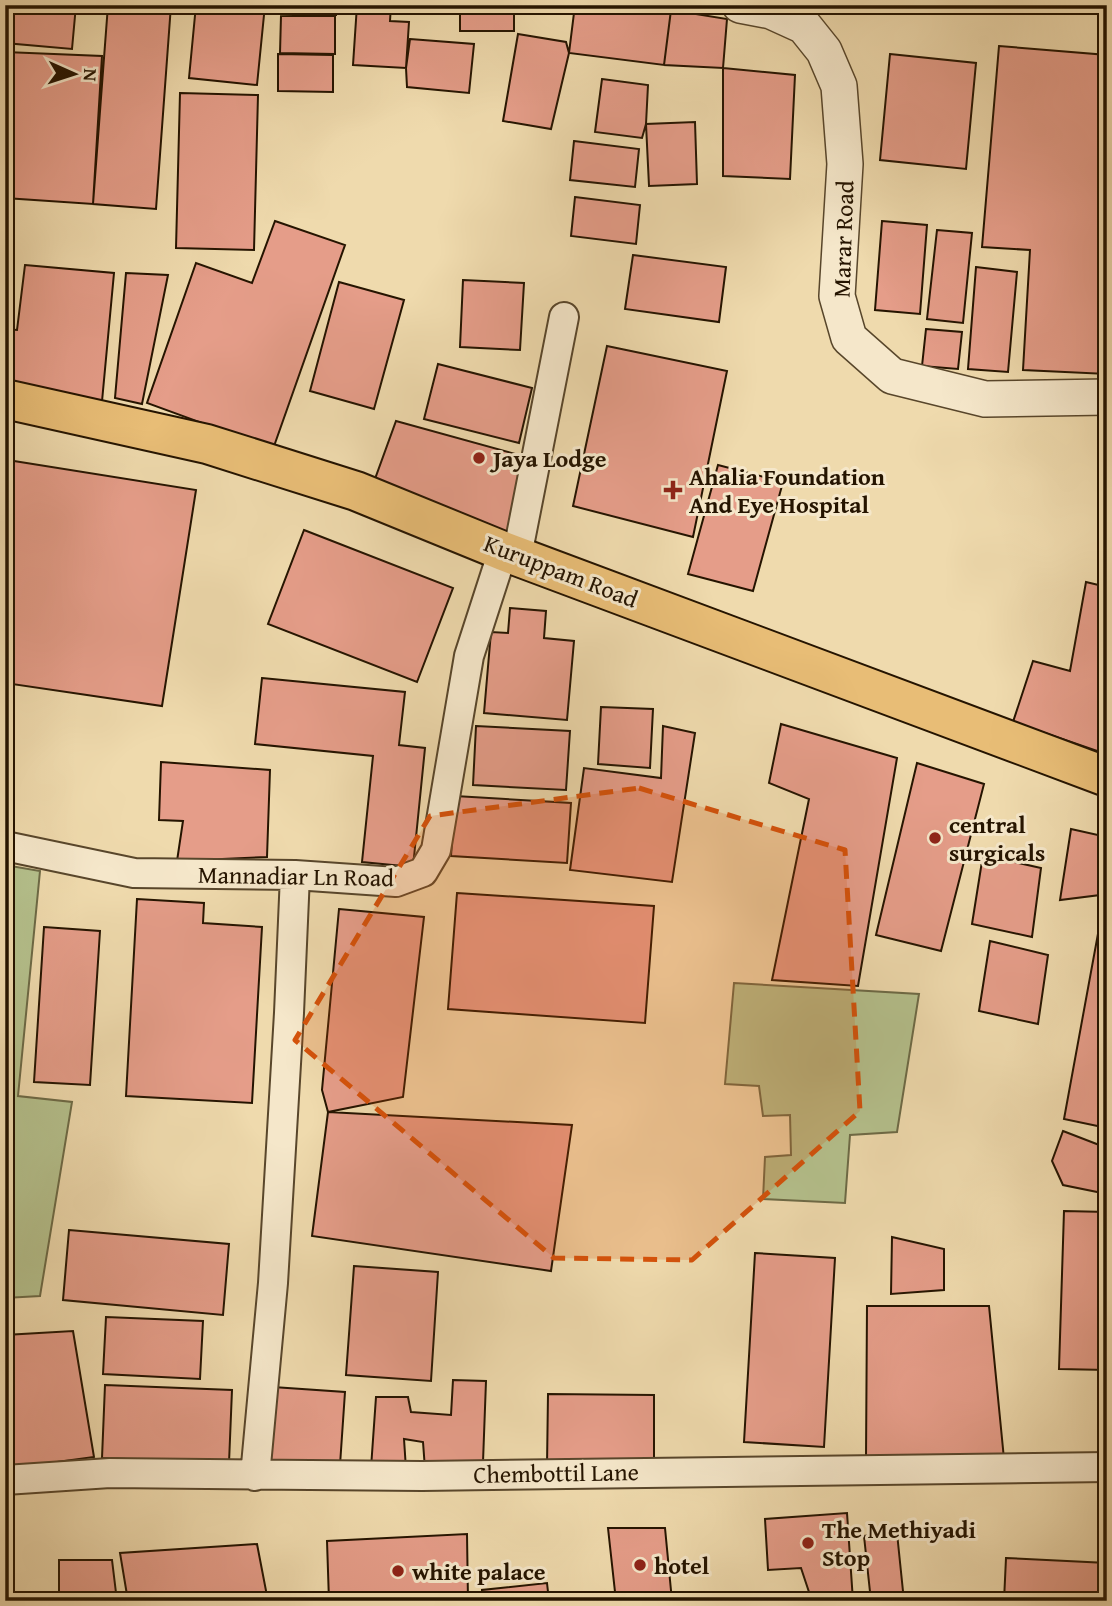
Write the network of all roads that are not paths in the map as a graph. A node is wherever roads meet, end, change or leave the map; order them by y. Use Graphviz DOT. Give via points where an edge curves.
graph roads {
  1 [pos="740,5"];
  2 [pos="564,317"];
  3 [pos="1107,397"];
  4 [pos="5,399"];
  5 [pos="510,553"];
  6 [pos="1107,777"];
  7 [pos="5,846"];
  8 [pos="295,875"];
  9 [pos="1107,1467"];
  10 [pos="255,1476"];
  11 [pos="5,1480"];
  1 -- 3 [label="street, Marar Road" via="771,11 804,26 824,51 839,86 845,164 837,296 849,338 892,376 985,399"];
  2 -- 5 [label="street, Mannadiar Ln Road"];
  4 -- 5 [label="main road, Kuruppam Road" via="207,444 356,491"];
  5 -- 6 [label="main road, Kuruppam Road"];
  5 -- 8 [label="street, Mannadiar Ln Road" via="470,656 436,850 423,872 396,882"];
  7 -- 8 [label="street, Mannadiar Ln Road" via="134,873"];
  8 -- 10 [label="street" via="273,1283"];
  9 -- 10 [label="street, Chembottil Lane"];
  10 -- 11 [label="street, Chembottil Lane" via="110,1474"];
}
